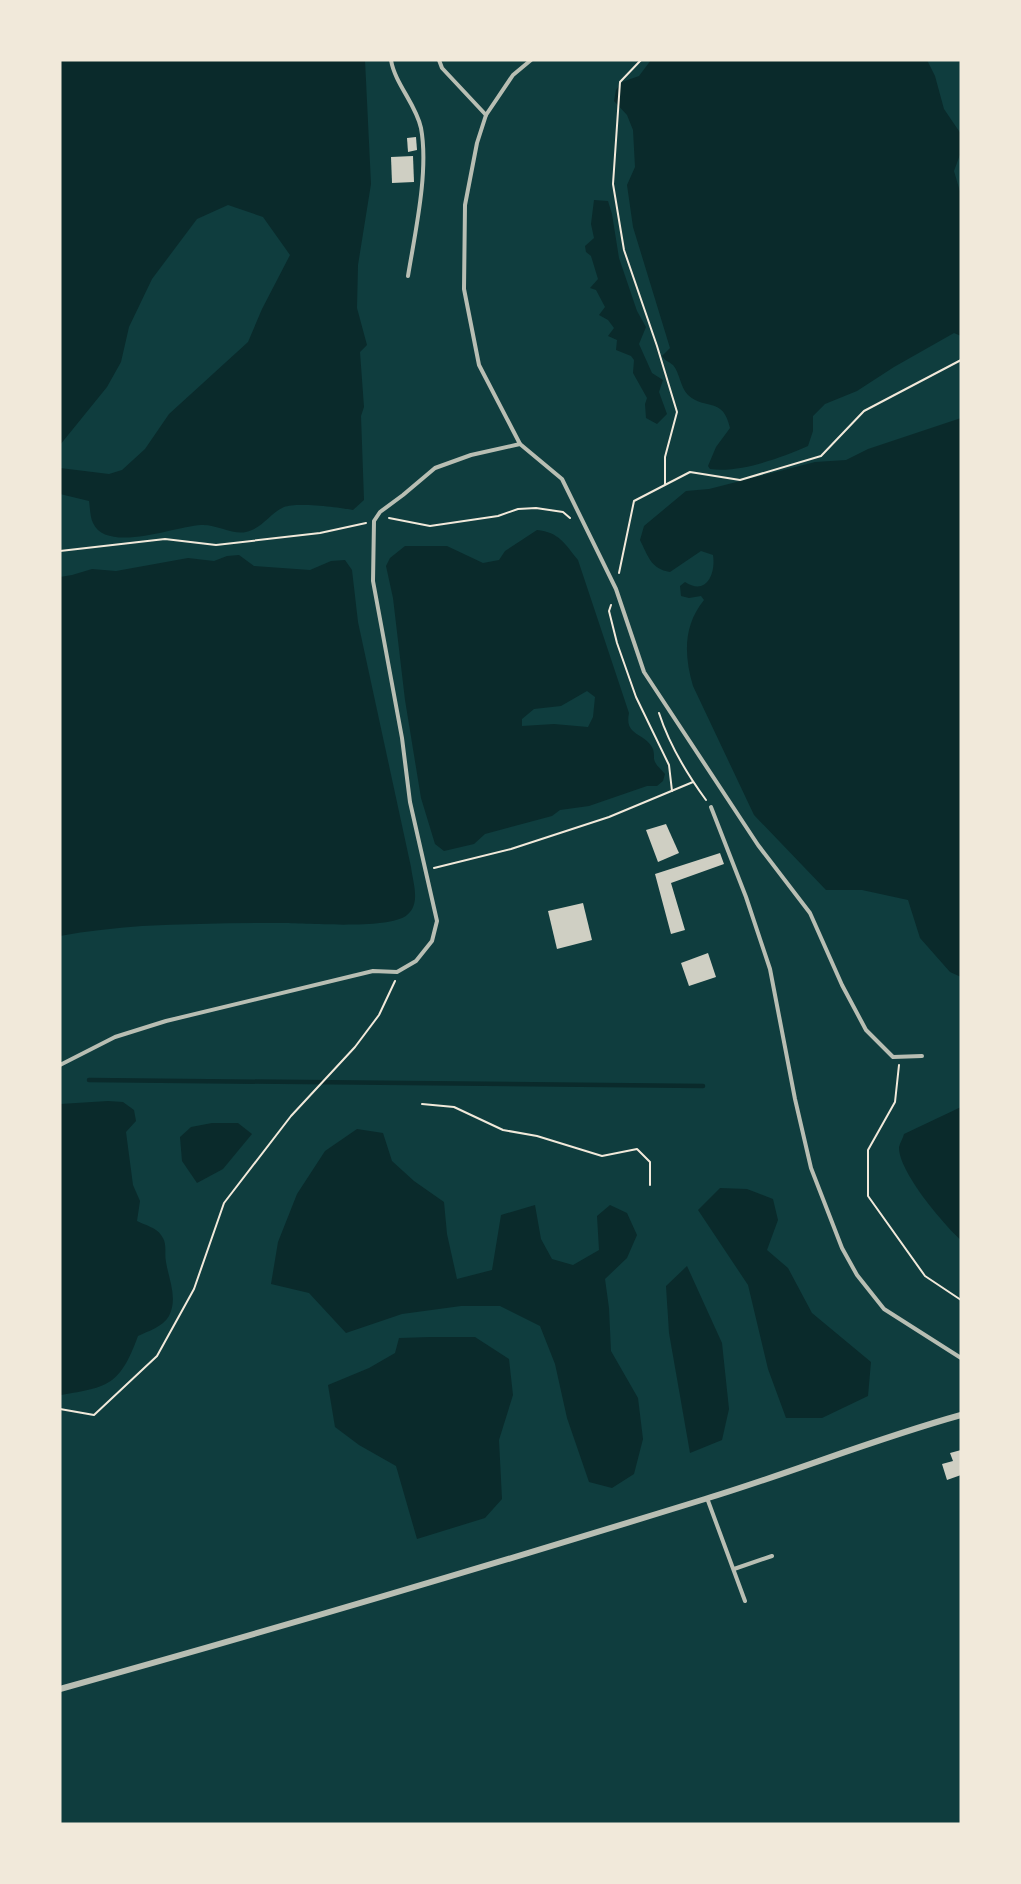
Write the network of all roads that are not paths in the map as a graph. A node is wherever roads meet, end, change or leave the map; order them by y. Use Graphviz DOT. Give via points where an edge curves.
graph roads {
  1 [pos="392,60"];
  2 [pos="439,60"];
  3 [pos="531,60"];
  4 [pos="486,115"];
  5 [pos="408,276"];
  6 [pos="520,444"];
  7 [pos="711,807"];
  8 [pos="922,1056"];
  9 [pos="60,1065"];
  10 [pos="961,1358"];
  11 [pos="961,1415"];
  12 [pos="708,1498"];
  13 [pos="772,1556"];
  14 [pos="734,1569"];
  15 [pos="745,1601"];
  16 [pos="60,1689"];
  1 -- 5 [label="lane" via="420,127 423,159"];
  2 -- 4 [label="lane"];
  3 -- 4 [label="lane" via="513,75"];
  4 -- 6 [label="lane" via="465,205 464,289 479,365"];
  6 -- 8 [label="lane" via="562,479 616,590 644,672 758,845 810,913 866,1030 893,1057"];
  6 -- 9 [label="lane" via="435,468 380,512 374,522 373,581 410,802 437,921 432,941 416,961 397,972 374,971 166,1021 115,1037"];
  7 -- 10 [label="lane" via="770,969 811,1167 842,1248 884,1309"];
  11 -- 12 [label="street"];
  12 -- 14 [label="lane"];
  12 -- 16 [label="street"];
  13 -- 14 [label="lane"];
  14 -- 15 [label="lane"];
}
